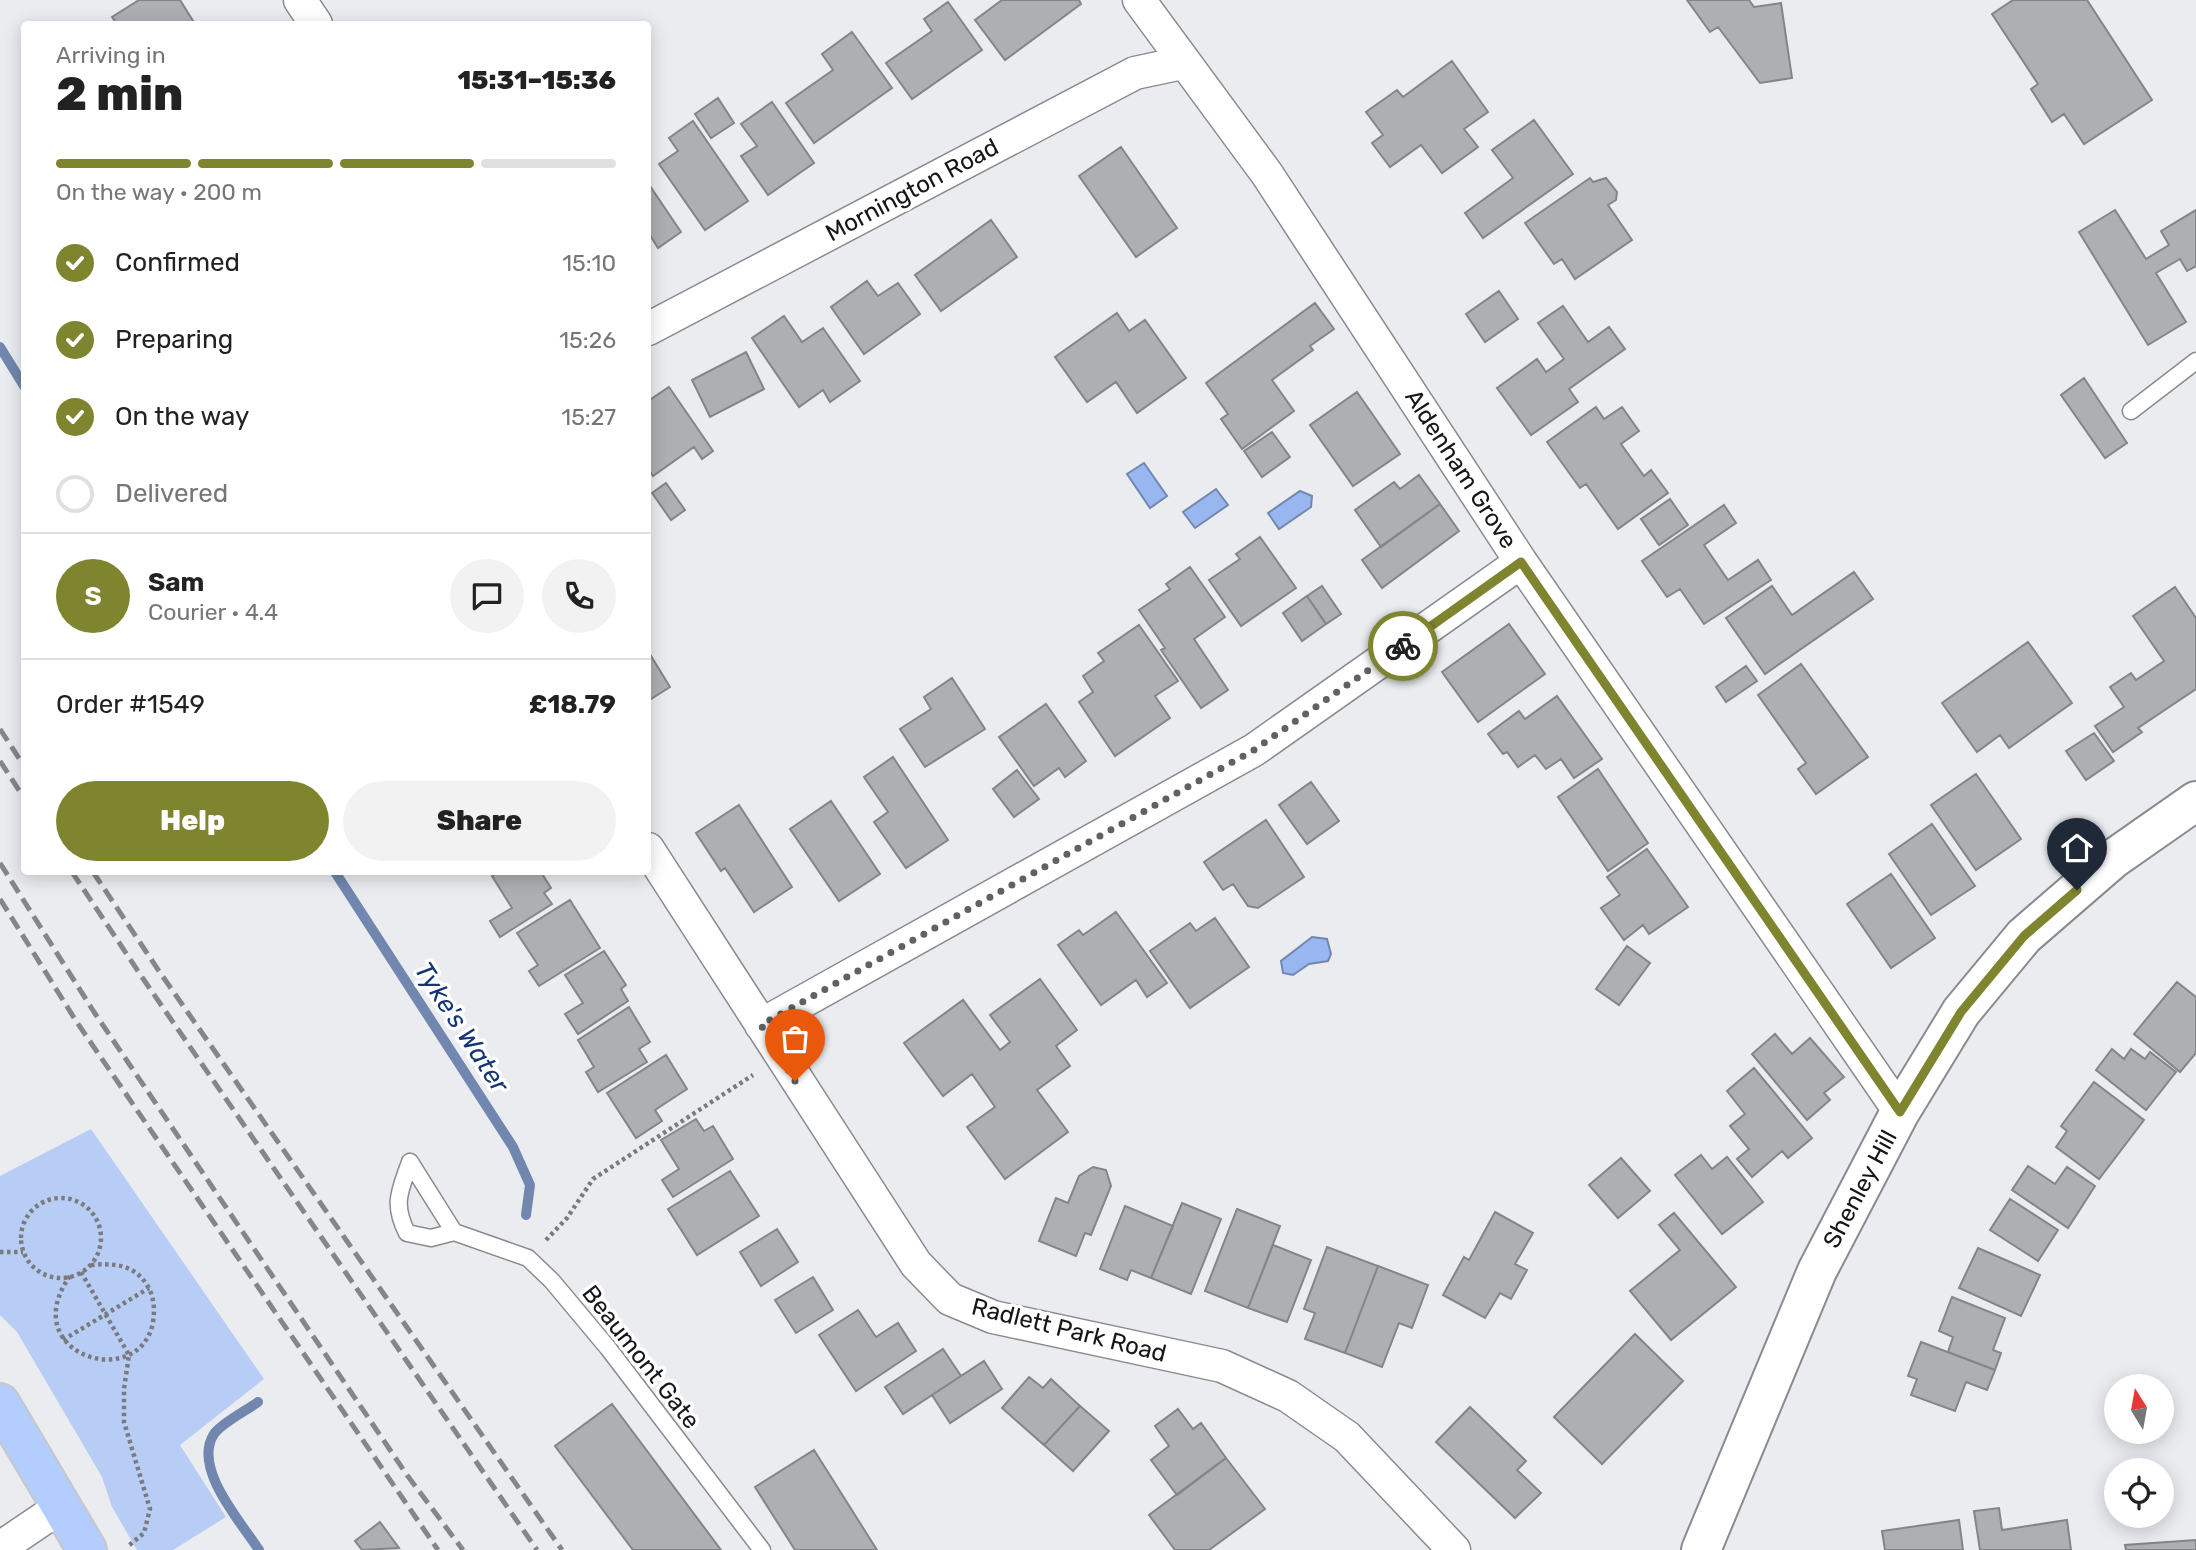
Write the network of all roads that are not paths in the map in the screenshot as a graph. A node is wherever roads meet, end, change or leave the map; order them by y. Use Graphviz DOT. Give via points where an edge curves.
graph roads {
  1 [pos="300,0"];
  2 [pos="1139,0"];
  3 [pos="314,21"];
  4 [pos="1182,62"];
  5 [pos="651,328"];
  6 [pos="2196,361"];
  7 [pos="2131,411"];
  8 [pos="1521,562"];
  9 [pos="2196,801"];
  10 [pos="651,854"];
  11 [pos="761,1025"];
  12 [pos="1900,1112"];
  13 [pos="454,1232"];
  14 [pos="0,1403"];
  15 [pos="62,1506"];
  16 [pos="0,1548"];
  17 [pos="88,1550"];
  18 [pos="762,1550"];
  19 [pos="1454,1550"];
  20 [pos="1701,1550"];
  1 -- 3 [label="street"];
  2 -- 4 [label="street, Aldenham Grove"];
  4 -- 5 [label="street, Mornington Road" via="1135,73"];
  4 -- 8 [label="street, Aldenham Grove" via="1267,174"];
  6 -- 7 [label="lane"];
  8 -- 11 [label="street" via="1254,750"];
  8 -- 12 [label="street, Aldenham Grove"];
  9 -- 12 [label="street, Shenley Hill" via="2113,859 2024,936 1961,1012"];
  10 -- 11 [label="street, Radlett Park Road"];
  11 -- 19 [label="street, Radlett Park Road" via="916,1265 950,1299 993,1317 1222,1366 1288,1396 1347,1437"];
  12 -- 20 [label="street, Shenley Hill" via="1817,1271"];
  13 -- 13 [label="lane" via="431,1238 407,1233 397,1199 410,1162"];
  13 -- 18 [label="lane, Beaumont Gate" via="528,1258 608,1348"];
  14 -- 15 [label="main road"];
  15 -- 16 [label="street"];
  15 -- 17 [label="main road"];
}
